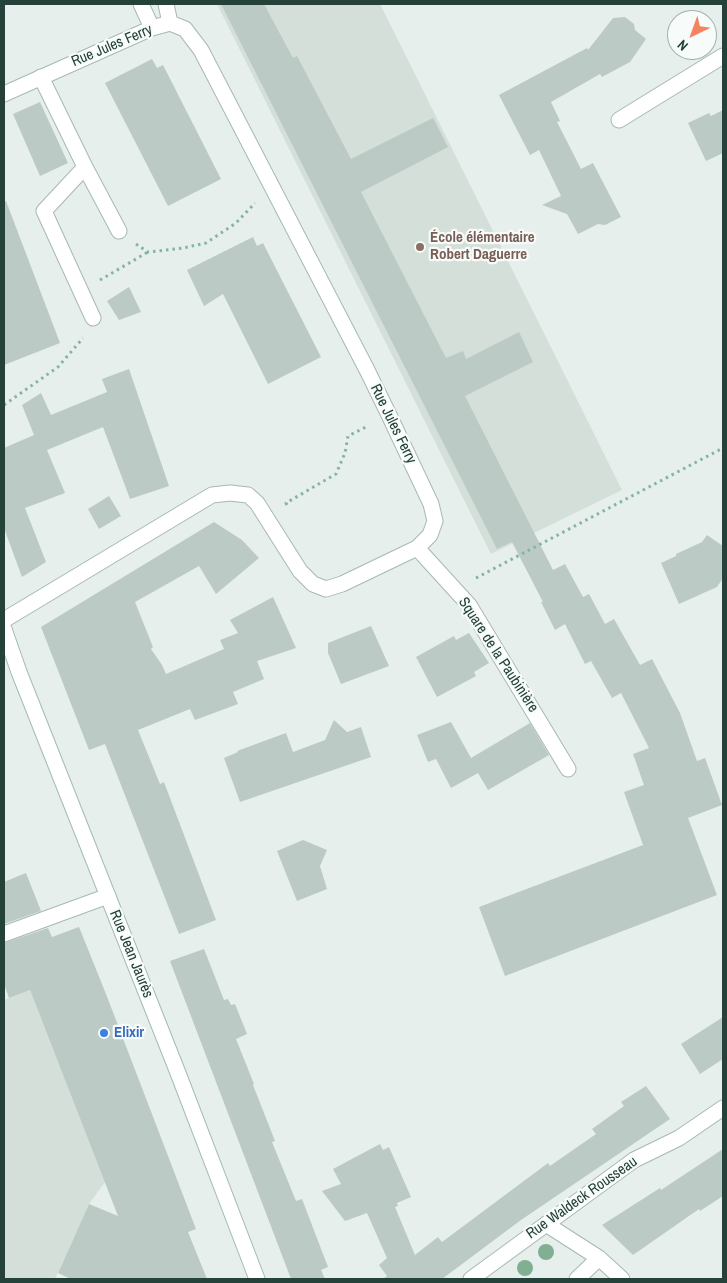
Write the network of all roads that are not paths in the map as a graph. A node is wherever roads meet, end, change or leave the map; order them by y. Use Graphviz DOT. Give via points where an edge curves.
graph roads {
  1 [pos="141,4"];
  2 [pos="166,4"];
  3 [pos="170,23"];
  4 [pos="152,28"];
  5 [pos="723,56"];
  6 [pos="41,77"];
  7 [pos="4,94"];
  8 [pos="619,120"];
  9 [pos="85,167"];
  10 [pos="119,231"];
  11 [pos="93,318"];
  12 [pos="418,548"];
  13 [pos="4,620"];
  14 [pos="4,630"];
  15 [pos="568,769"];
  16 [pos="108,896"];
  17 [pos="4,934"];
  18 [pos="723,1108"];
  19 [pos="546,1224"];
  20 [pos="599,1258"];
  21 [pos="257,1279"];
  22 [pos="471,1279"];
  23 [pos="577,1279"];
  24 [pos="622,1279"];
  1 -- 4 [label="street"];
  2 -- 3 [label="street"];
  3 -- 4 [label="street, Rue Jules Ferry"];
  3 -- 12 [label="street, Rue Jules Ferry" via="184,29 201,50 389,415 431,504 435,521 430,535"];
  4 -- 6 [label="street, Rue Jules Ferry"];
  5 -- 8 [label="street"];
  6 -- 7 [label="street, Rue Jules Ferry"];
  6 -- 9 [label="street"];
  9 -- 10 [label="street"];
  9 -- 11 [label="street" via="44,211"];
  12 -- 13 [label="street, Rue Jules Ferry" via="326,589 313,584 300,571 258,503 248,495 212,495"];
  12 -- 15 [label="street, Square de la Paubinière" via="470,605"];
  14 -- 16 [label="street, Rue Jean Jaurès"];
  16 -- 17 [label="street"];
  16 -- 21 [label="street, Rue Jean Jaurès"];
  18 -- 19 [label="street, Rue Waldeck Rousseau" via="679,1138 634,1160"];
  19 -- 20 [label="street"];
  19 -- 22 [label="street, Rue Waldeck Rousseau"];
  20 -- 23 [label="street"];
  20 -- 24 [label="street"];
}
